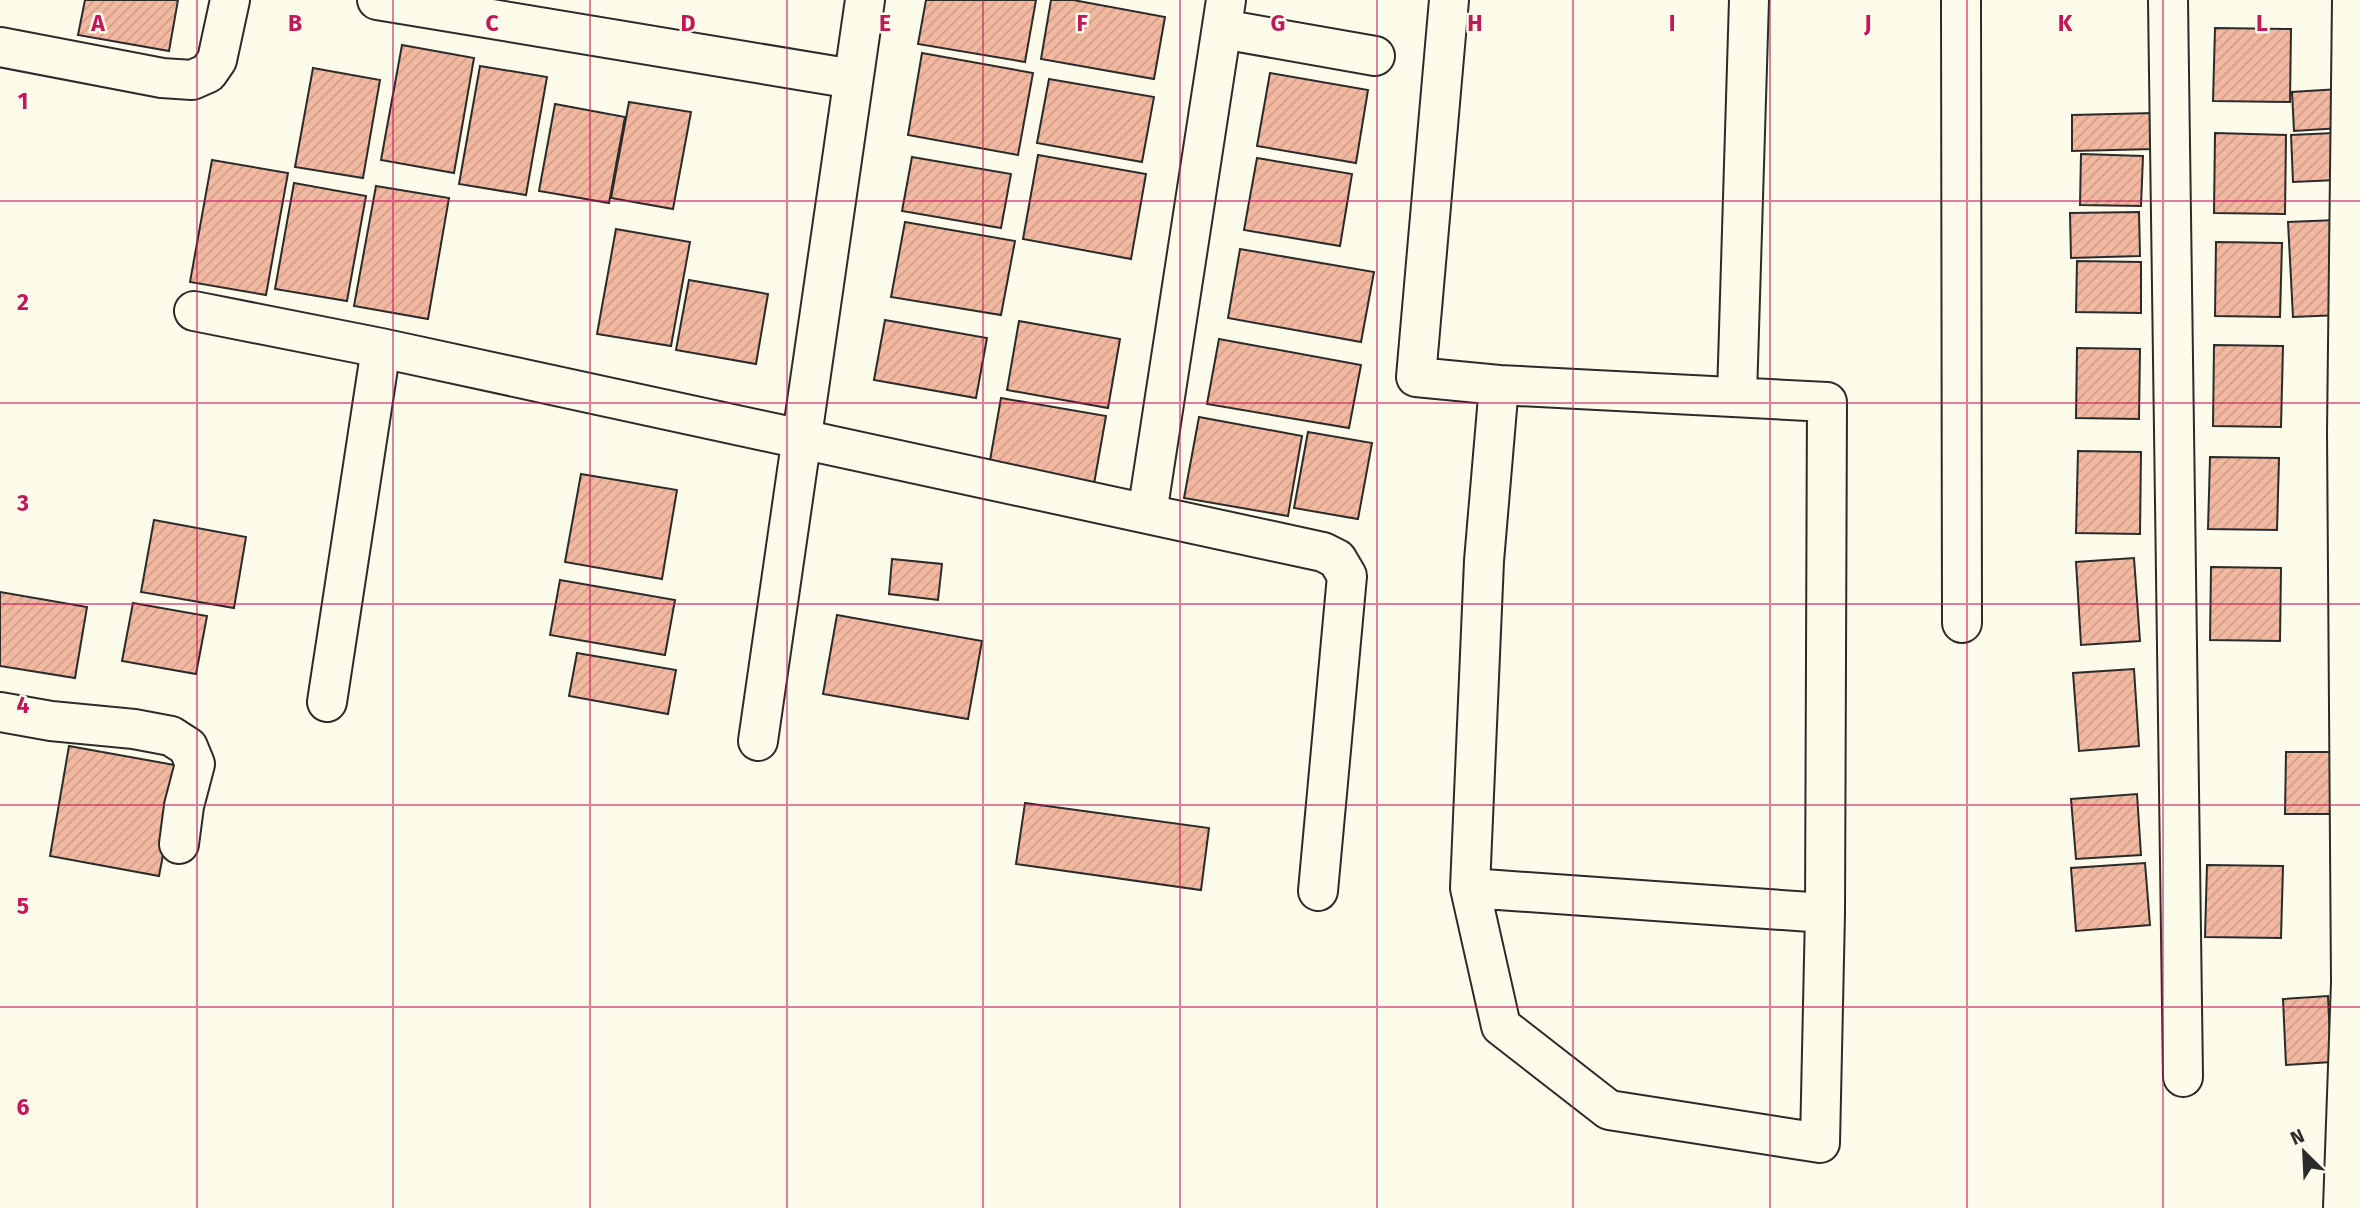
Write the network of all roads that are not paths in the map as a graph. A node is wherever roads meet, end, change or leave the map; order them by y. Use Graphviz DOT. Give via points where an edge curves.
graph roads {
  1 [pos="230,0"];
  2 [pos="377,0"];
  3 [pos="865,0"];
  4 [pos="1449,0"];
  5 [pos="1749,0"];
  6 [pos="1961,0"];
  7 [pos="2168,0"];
  8 [pos="2352,0"];
  9 [pos="452,7"];
  10 [pos="1224,14"];
  11 [pos="0,47"];
  12 [pos="1375,56"];
  13 [pos="853,79"];
  14 [pos="194,311"];
  15 [pos="381,348"];
  16 [pos="1499,385"];
  17 [pos="1738,396"];
  18 [pos="2354,431"];
  19 [pos="802,439"];
  20 [pos="1147,514"];
  21 [pos="1962,623"];
  22 [pos="327,702"];
  23 [pos="0,712"];
  24 [pos="758,741"];
  25 [pos="179,844"];
  26 [pos="1470,888"];
  27 [pos="1318,891"];
  28 [pos="1825,913"];
  29 [pos="2183,1077"];
  30 [pos="2343,1208"];
  1 -- 11 [label="street" via="217,60 208,73 192,80"];
  2 -- 9 [label="street"];
  3 -- 13 [label="street"];
  4 -- 16 [label="street" via="1416,377"];
  5 -- 17 [label="street"];
  6 -- 21 [label="street"];
  7 -- 29 [label="street"];
  8 -- 18 [label="street"];
  9 -- 13 [label="street"];
  10 -- 12 [label="street"];
  10 -- 20 [label="street"];
  13 -- 19 [label="street"];
  14 -- 15 [label="street"];
  15 -- 19 [label="street"];
  15 -- 22 [label="street"];
  16 -- 17 [label="street"];
  16 -- 26 [label="street" via="1484,561"];
  17 -- 28 [label="street" via="1826,402"];
  18 -- 30 [label="street" via="2350,982"];
  19 -- 20 [label="street"];
  19 -- 24 [label="street"];
  20 -- 27 [label="street" via="1322,552 1338,559 1347,576"];
  23 -- 25 [label="street" via="134,729 171,736 188,747 195,764"];
  26 -- 28 [label="street"];
  26 -- 28 [label="street" via="1501,1026 1609,1110 1820,1143"];
}
